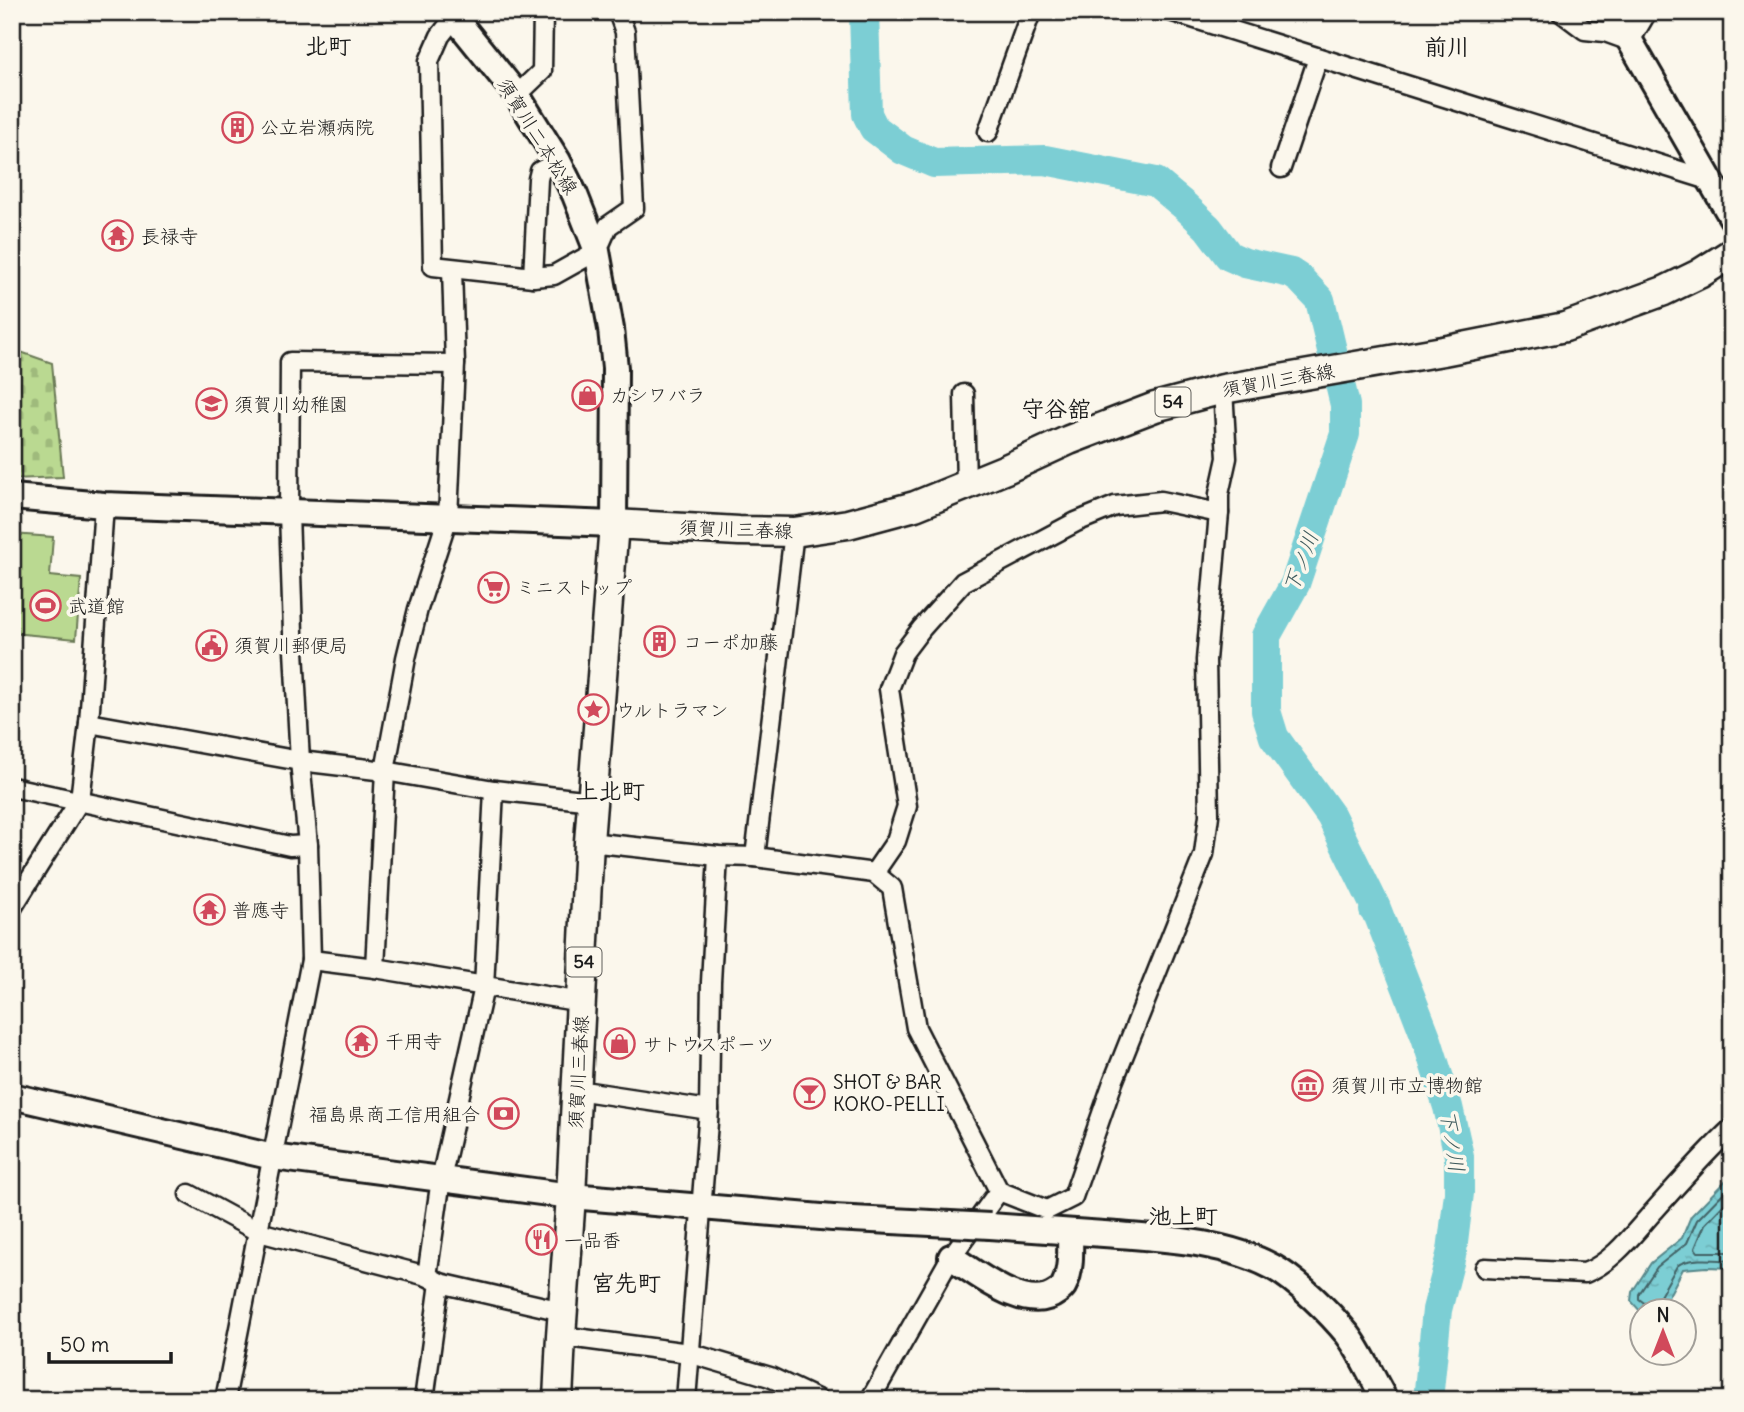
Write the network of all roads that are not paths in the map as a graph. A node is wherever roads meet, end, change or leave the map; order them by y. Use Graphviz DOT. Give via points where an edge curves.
graph roads {
  1 [pos="543,12"];
  2 [pos="618,12"];
  3 [pos="1031,12"];
  4 [pos="1173,12"];
  5 [pos="1560,12"];
  6 [pos="1612,12"];
  7 [pos="1647,12"];
  8 [pos="452,15"];
  9 [pos="1630,41"];
  10 [pos="1318,58"];
  11 [pos="517,95"];
  12 [pos="989,132"];
  13 [pos="558,161"];
  14 [pos="1281,168"];
  15 [pos="1709,180"];
  16 [pos="1732,218"];
  17 [pos="597,251"];
  18 [pos="1732,253"];
  19 [pos="452,269"];
  20 [pos="533,277"];
  21 [pos="455,364"];
  22 [pos="1223,389"];
  23 [pos="964,394"];
  24 [pos="966,486"];
  25 [pos="12,497"];
  26 [pos="104,505"];
  27 [pos="289,513"];
  28 [pos="1219,513"];
  29 [pos="448,517"];
  30 [pos="614,524"];
  31 [pos="794,532"];
  32 [pos="89,723"];
  33 [pos="300,761"];
  34 [pos="384,771"];
  35 [pos="12,787"];
  36 [pos="494,790"];
  37 [pos="80,800"];
  38 [pos="592,801"];
  39 [pos="589,842"];
  40 [pos="308,845"];
  41 [pos="718,856"];
  42 [pos="755,857"];
  43 [pos="874,873"];
  44 [pos="12,908"];
  45 [pos="311,960"];
  46 [pos="375,968"];
  47 [pos="484,987"];
  48 [pos="582,1002"];
  49 [pos="577,1090"];
  50 [pos="12,1096"];
  51 [pos="709,1110"];
  52 [pos="1732,1128"];
  53 [pos="273,1157"];
  54 [pos="441,1179"];
  55 [pos="999,1191"];
  56 [pos="189,1195"];
  57 [pos="571,1196"];
  58 [pos="702,1208"];
  59 [pos="259,1232"];
  60 [pos="1070,1232"];
  61 [pos="951,1257"];
  62 [pos="1485,1268"];
  63 [pos="433,1279"];
  64 [pos="561,1324"];
  65 [pos="689,1353"];
  66 [pos="1384,1398"];
  67 [pos="225,1400"];
  68 [pos="424,1400"];
  69 [pos="558,1400"];
  70 [pos="685,1400"];
  71 [pos="819,1400"];
  72 [pos="870,1400"];
  1 -- 11 [label="street" via="542,71"];
  2 -- 17 [label="street" via="625,32 634,208 608,226"];
  3 -- 12 [label="street"];
  4 -- 10 [label="street"];
  5 -- 9 [label="street" via="1586,30"];
  6 -- 9 [label="street"];
  7 -- 9 [label="street"];
  8 -- 11 [label="street, 須賀川二本松線"];
  8 -- 19 [label="street" via="429,61 433,267"];
  9 -- 15 [label="street"];
  10 -- 14 [label="street"];
  10 -- 15 [label="street"];
  11 -- 13 [label="street, 須賀川二本松線"];
  13 -- 17 [label="street, 須賀川二本松線"];
  13 -- 20 [label="street" via="540,171 538,179"];
  15 -- 16 [label="street"];
  17 -- 20 [label="street" via="554,275"];
  17 -- 30 [label="street, 須賀川二本松線" via="615,368"];
  18 -- 22 [label="main road, 須賀川三春線 / 54" via="1664,291 1564,327"];
  19 -- 20 [label="street"];
  19 -- 21 [label="street"];
  21 -- 27 [label="street" via="290,362"];
  21 -- 29 [label="street"];
  22 -- 24 [label="main road, 須賀川三春線 / 54" via="1143,411"];
  22 -- 28 [label="street" via="1227,458"];
  23 -- 24 [label="street"];
  24 -- 31 [label="main road, 須賀川三春線 / 54" via="901,510"];
  25 -- 26 [label="street"];
  26 -- 27 [label="street"];
  26 -- 32 [label="street"];
  27 -- 29 [label="street"];
  27 -- 33 [label="street"];
  28 -- 43 [label="street" via="1161,500 1115,506 963,582 903,653 889,689 907,806 896,841"];
  28 -- 55 [label="street" via="1206,660 1209,815 1204,854 1113,1082 1073,1197 1047,1210"];
  29 -- 30 [label="street"];
  29 -- 34 [label="street" via="418,609"];
  30 -- 31 [label="main road, 須賀川三春線 / 54"];
  30 -- 38 [label="main road, 須賀川三春線 / 54"];
  31 -- 42 [label="street"];
  32 -- 33 [label="street"];
  32 -- 37 [label="street"];
  33 -- 34 [label="street"];
  33 -- 40 [label="street"];
  34 -- 36 [label="street"];
  34 -- 46 [label="street"];
  35 -- 37 [label="street"];
  36 -- 38 [label="street"];
  36 -- 47 [label="street"];
  37 -- 40 [label="street" via="290,846"];
  37 -- 44 [label="street"];
  38 -- 39 [label="main road, 須賀川三春線 / 54"];
  39 -- 41 [label="street"];
  39 -- 48 [label="main road, 須賀川三春線 / 54"];
  40 -- 45 [label="street"];
  41 -- 42 [label="street"];
  41 -- 51 [label="street"];
  42 -- 43 [label="street"];
  43 -- 55 [label="street" via="892,888 916,1028"];
  45 -- 46 [label="street"];
  45 -- 53 [label="street"];
  46 -- 47 [label="street"];
  47 -- 48 [label="street"];
  47 -- 54 [label="street"];
  48 -- 49 [label="main road, 須賀川三春線 / 54"];
  49 -- 51 [label="street"];
  49 -- 57 [label="main road, 須賀川三春線 / 54"];
  50 -- 53 [label="street"];
  51 -- 58 [label="street"];
  52 -- 62 [label="street" via="1623,1245 1593,1270"];
  53 -- 54 [label="street"];
  53 -- 59 [label="street"];
  54 -- 57 [label="street"];
  54 -- 63 [label="street"];
  55 -- 61 [label="street"];
  56 -- 59 [label="street"];
  57 -- 58 [label="street"];
  57 -- 64 [label="main road, 須賀川三春線 / 54"];
  58 -- 60 [label="street, bridge"];
  58 -- 65 [label="street"];
  59 -- 63 [label="street"];
  59 -- 67 [label="street"];
  60 -- 61 [label="street" via="1070,1267 1064,1287 1033,1300 1004,1291"];
  60 -- 66 [label="street" via="1180,1240 1229,1249 1276,1269 1321,1305 1349,1336"];
  61 -- 72 [label="street"];
  63 -- 64 [label="street"];
  63 -- 68 [label="street"];
  64 -- 65 [label="street"];
  64 -- 69 [label="main road, 須賀川三春線 / 54"];
  65 -- 70 [label="street"];
  65 -- 71 [label="street" via="770,1377"];
}
